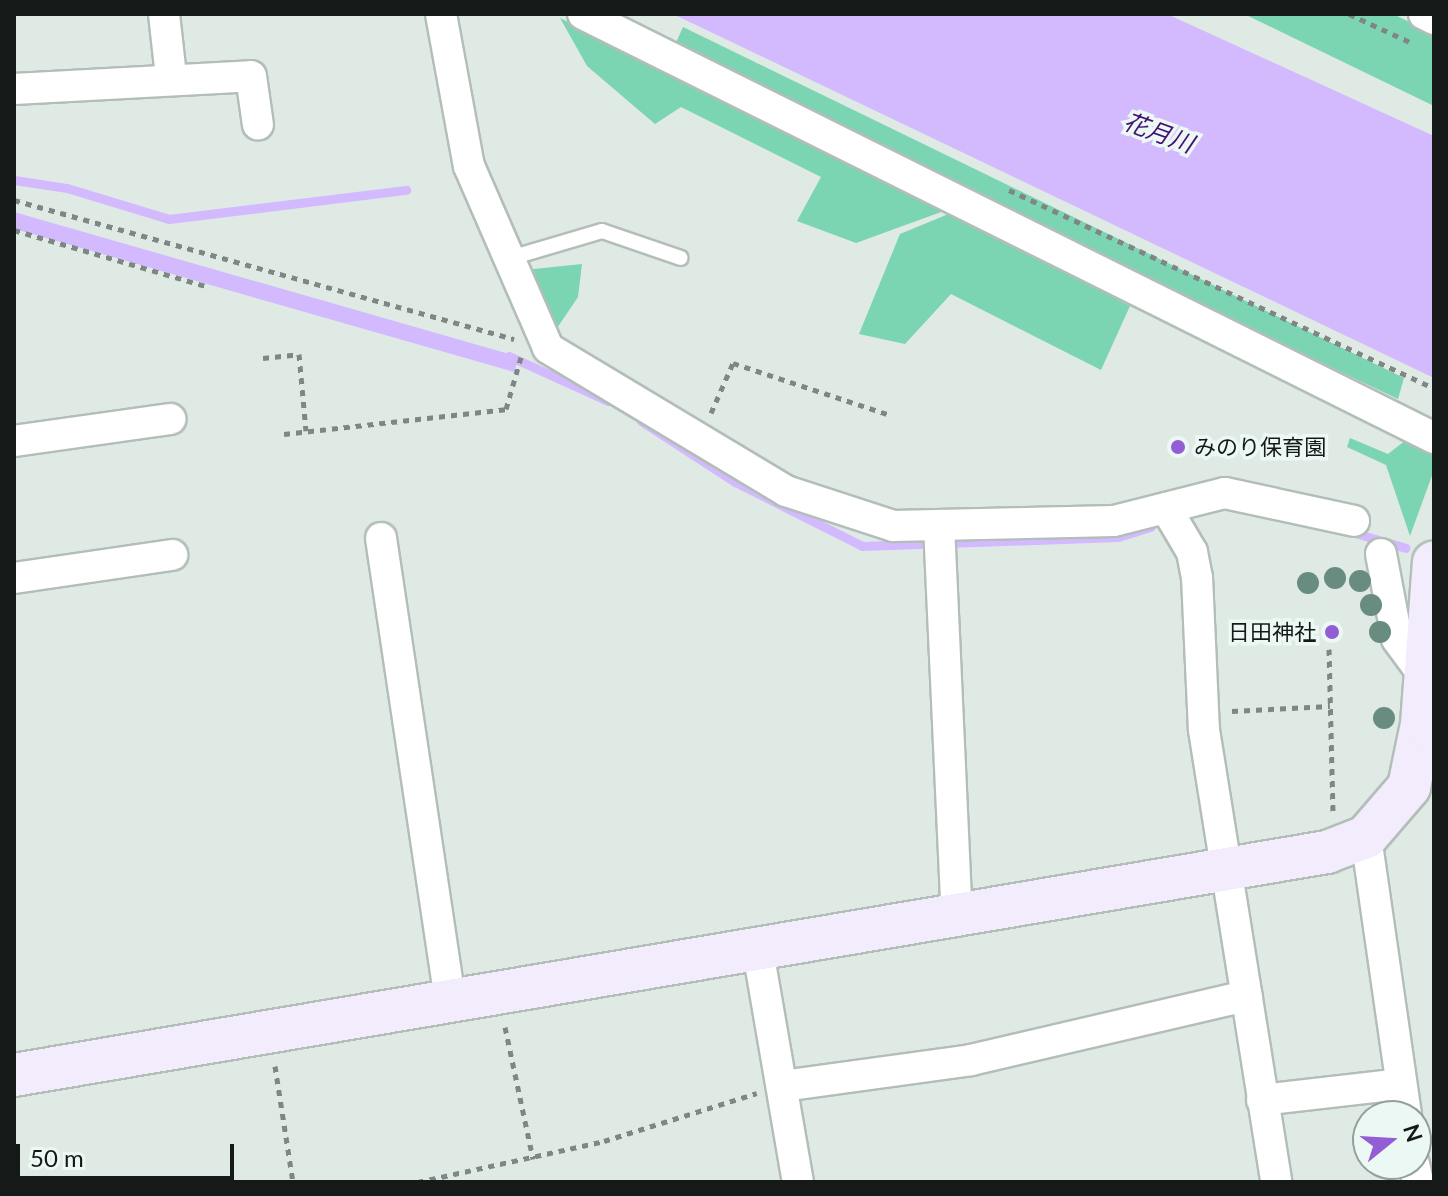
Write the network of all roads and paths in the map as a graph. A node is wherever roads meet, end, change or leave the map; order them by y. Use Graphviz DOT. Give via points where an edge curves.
graph roads {
  1 [pos="164,14"];
  2 [pos="441,14"];
  3 [pos="583,14"];
  4 [pos="1349,14"];
  5 [pos="1424,14"];
  6 [pos="1434,19"];
  7 [pos="1420,46"];
  8 [pos="171,76"];
  9 [pos="14,89"];
  10 [pos="258,125"];
  11 [pos="1004,188"];
  12 [pos="14,200"];
  13 [pos="14,230"];
  14 [pos="681,258"];
  15 [pos="506,259"];
  16 [pos="206,286"];
  17 [pos="535,352"];
  18 [pos="263,358"];
  19 [pos="1434,388"];
  20 [pos="887,414"];
  21 [pos="170,419"];
  22 [pos="306,431"];
  23 [pos="284,434"];
  24 [pos="1434,438"];
  25 [pos="700,440"];
  26 [pos="14,441"];
  27 [pos="1173,520"];
  28 [pos="1354,521"];
  29 [pos="940,536"];
  30 [pos="381,538"];
  31 [pos="1381,554"];
  32 [pos="172,555"];
  33 [pos="1434,562"];
  34 [pos="14,578"];
  35 [pos="1329,649"];
  36 [pos="1425,677"];
  37 [pos="1330,706"];
  38 [pos="1203,712"];
  39 [pos="1350,832"];
  40 [pos="1229,871"];
  41 [pos="957,917"];
  42 [pos="758,951"];
  43 [pos="1247,996"];
  44 [pos="450,1002"];
  45 [pos="504,1014"];
  46 [pos="273,1053"];
  47 [pos="14,1075"];
  48 [pos="1400,1084"];
  49 [pos="782,1086"];
  50 [pos="1262,1100"];
  51 [pos="1403,1100"];
  52 [pos="533,1159"];
  53 [pos="293,1182"];
  54 [pos="418,1182"];
  55 [pos="798,1182"];
  56 [pos="1276,1182"];
  1 -- 8 [label="street"];
  2 -- 15 [label="street" via="469,166"];
  3 -- 24 [label="street"];
  4 -- 7 [label="path"];
  5 -- 6 [label="street"];
  8 -- 9 [label="street"];
  8 -- 10 [label="street" via="251,76"];
  11 -- 19 [label="path"];
  12 -- 17 [label="path"];
  13 -- 16 [label="path"];
  14 -- 15 [label="lane" via="602,231"];
  15 -- 17 [label="street"];
  17 -- 22 [label="path" via="516,376 506,409"];
  17 -- 25 [label="street"];
  18 -- 22 [label="path" via="299,354"];
  20 -- 25 [label="path" via="733,363"];
  21 -- 26 [label="street"];
  22 -- 23 [label="path"];
  25 -- 29 [label="street" via="786,491 839,511"];
  27 -- 28 [label="street" via="1225,493"];
  27 -- 29 [label="street"];
  27 -- 38 [label="street" via="1197,577"];
  29 -- 41 [label="street"];
  30 -- 44 [label="street"];
  31 -- 36 [label="street" via="1397,639"];
  32 -- 34 [label="street"];
  33 -- 36 [label="street"];
  35 -- 37 [label="path"];
  36 -- 39 [label="street" via="1409,787"];
  37 -- 38 [label="path"];
  37 -- 39 [label="path"];
  38 -- 40 [label="street"];
  39 -- 40 [label="street" via="1327,852"];
  39 -- 48 [label="street"];
  40 -- 41 [label="street"];
  40 -- 43 [label="street"];
  41 -- 42 [label="street"];
  42 -- 44 [label="street"];
  42 -- 49 [label="street"];
  43 -- 49 [label="street" via="971,1060"];
  43 -- 50 [label="street"];
  44 -- 47 [label="street"];
  45 -- 52 [label="path"];
  46 -- 53 [label="path"];
  48 -- 50 [label="street"];
  48 -- 51 [label="street"];
  49 -- 52 [label="path"];
  49 -- 55 [label="street"];
  50 -- 56 [label="street"];
  52 -- 54 [label="path"];
}
